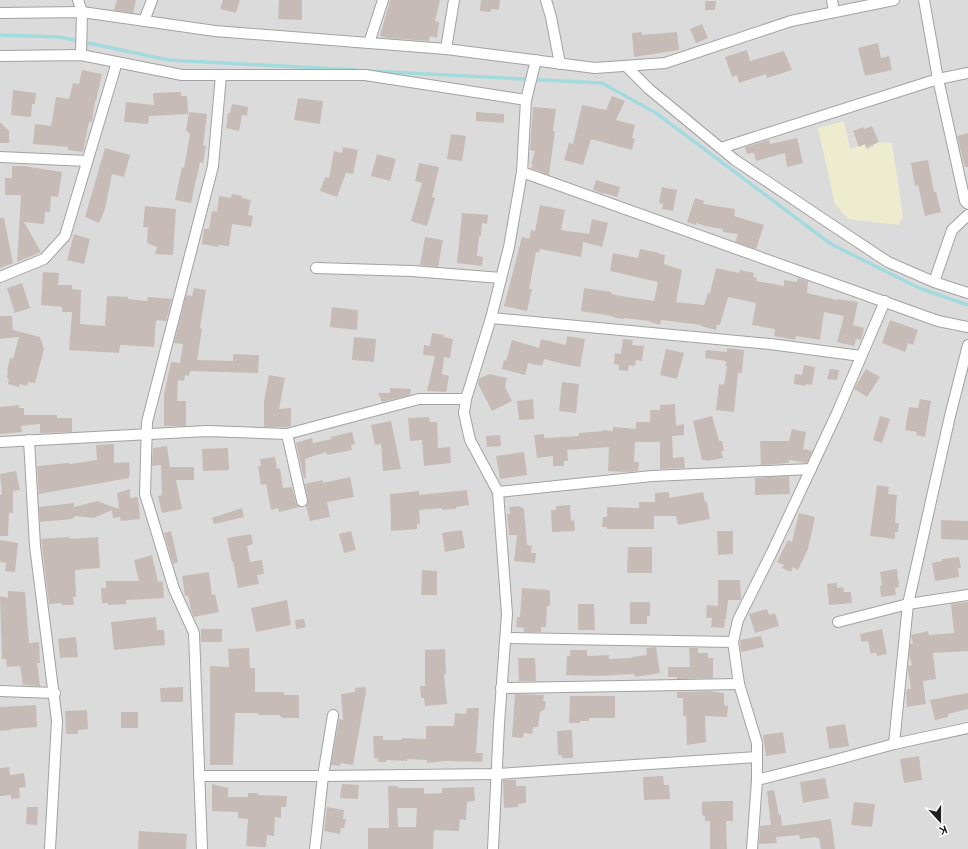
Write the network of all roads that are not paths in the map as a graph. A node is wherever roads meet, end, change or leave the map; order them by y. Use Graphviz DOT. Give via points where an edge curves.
graph roads {
  1 [pos="78,0"];
  2 [pos="152,0"];
  3 [pos="383,0"];
  4 [pos="454,0"];
  5 [pos="546,0"];
  6 [pos="832,0"];
  7 [pos="894,0"];
  8 [pos="924,0"];
  9 [pos="834,12"];
  10 [pos="0,13"];
  11 [pos="82,17"];
  12 [pos="144,21"];
  13 [pos="369,43"];
  14 [pos="446,50"];
  15 [pos="81,52"];
  16 [pos="0,56"];
  17 [pos="117,62"];
  18 [pos="535,63"];
  19 [pos="560,64"];
  20 [pos="626,66"];
  21 [pos="968,73"];
  22 [pos="222,75"];
  23 [pos="938,79"];
  24 [pos="527,96"];
  25 [pos="721,148"];
  26 [pos="0,157"];
  27 [pos="87,161"];
  28 [pos="522,172"];
  29 [pos="968,204"];
  30 [pos="968,215"];
  31 [pos="316,268"];
  32 [pos="0,277"];
  33 [pos="501,278"];
  34 [pos="934,282"];
  35 [pos="968,293"];
  36 [pos="885,301"];
  37 [pos="491,318"];
  38 [pos="968,327"];
  39 [pos="968,345"];
  40 [pos="861,356"];
  41 [pos="466,399"];
  42 [pos="147,433"];
  43 [pos="287,434"];
  44 [pos="29,440"];
  45 [pos="0,442"];
  46 [pos="811,468"];
  47 [pos="498,492"];
  48 [pos="302,501"];
  49 [pos="968,595"];
  50 [pos="908,604"];
  51 [pos="838,622"];
  52 [pos="506,638"];
  53 [pos="733,642"];
  54 [pos="738,684"];
  55 [pos="502,688"];
  56 [pos="0,691"];
  57 [pos="55,693"];
  58 [pos="333,715"];
  59 [pos="968,728"];
  60 [pos="894,744"];
  61 [pos="757,757"];
  62 [pos="496,774"];
  63 [pos="199,776"];
  64 [pos="323,776"];
  65 [pos="757,780"];
  66 [pos="50,849"];
  67 [pos="202,849"];
  68 [pos="316,849"];
  69 [pos="493,849"];
  70 [pos="752,849"];
  1 -- 11 [label="street"];
  2 -- 12 [label="street"];
  3 -- 13 [label="street"];
  4 -- 14 [label="street"];
  5 -- 19 [label="street"];
  6 -- 9 [label="street"];
  7 -- 9 [label="street"];
  8 -- 23 [label="street"];
  9 -- 20 [label="street" via="791,21 665,63"];
  10 -- 11 [label="street"];
  11 -- 12 [label="street"];
  11 -- 15 [label="street"];
  12 -- 13 [label="street" via="215,31"];
  13 -- 14 [label="street"];
  14 -- 18 [label="street"];
  15 -- 16 [label="street"];
  15 -- 17 [label="street"];
  17 -- 22 [label="street" via="182,75"];
  17 -- 27 [label="street"];
  18 -- 19 [label="street"];
  18 -- 24 [label="street"];
  19 -- 20 [label="street" via="595,68"];
  20 -- 25 [label="street" via="649,89"];
  21 -- 23 [label="street"];
  22 -- 24 [label="street" via="365,75"];
  22 -- 42 [label="street" via="213,166 147,422"];
  23 -- 25 [label="street"];
  23 -- 29 [label="street" via="965,201"];
  24 -- 28 [label="street"];
  25 -- 34 [label="street" via="735,160 888,262"];
  26 -- 27 [label="street"];
  27 -- 32 [label="street" via="65,236 44,258"];
  28 -- 33 [label="street"];
  28 -- 36 [label="street"];
  30 -- 34 [label="street" via="952,230"];
  31 -- 33 [label="street" via="412,271"];
  33 -- 37 [label="street"];
  34 -- 35 [label="street"];
  36 -- 38 [label="street" via="938,321"];
  36 -- 40 [label="street"];
  37 -- 40 [label="street" via="770,344"];
  37 -- 41 [label="street"];
  39 -- 50 [label="street"];
  40 -- 46 [label="street"];
  41 -- 43 [label="street" via="419,399"];
  41 -- 47 [label="street" via="464,413 470,440"];
  42 -- 43 [label="street" via="207,431"];
  42 -- 44 [label="street"];
  42 -- 63 [label="street" via="145,494 174,589 194,633"];
  43 -- 48 [label="street"];
  44 -- 45 [label="street"];
  44 -- 57 [label="street" via="35,546"];
  46 -- 47 [label="street" via="652,476"];
  46 -- 53 [label="street" via="738,620"];
  47 -- 52 [label="street" via="507,614"];
  49 -- 50 [label="street"];
  50 -- 51 [label="street"];
  50 -- 60 [label="street"];
  52 -- 53 [label="street"];
  52 -- 55 [label="street"];
  53 -- 54 [label="street"];
  54 -- 55 [label="street"];
  54 -- 61 [label="street" via="757,743"];
  55 -- 62 [label="street"];
  56 -- 57 [label="street"];
  57 -- 66 [label="street" via="58,721"];
  58 -- 64 [label="street"];
  59 -- 60 [label="street"];
  60 -- 65 [label="street"];
  61 -- 62 [label="street"];
  61 -- 65 [label="street"];
  62 -- 64 [label="street"];
  62 -- 69 [label="street"];
  63 -- 64 [label="street"];
  63 -- 67 [label="street"];
  64 -- 68 [label="street"];
  65 -- 70 [label="street"];
}
